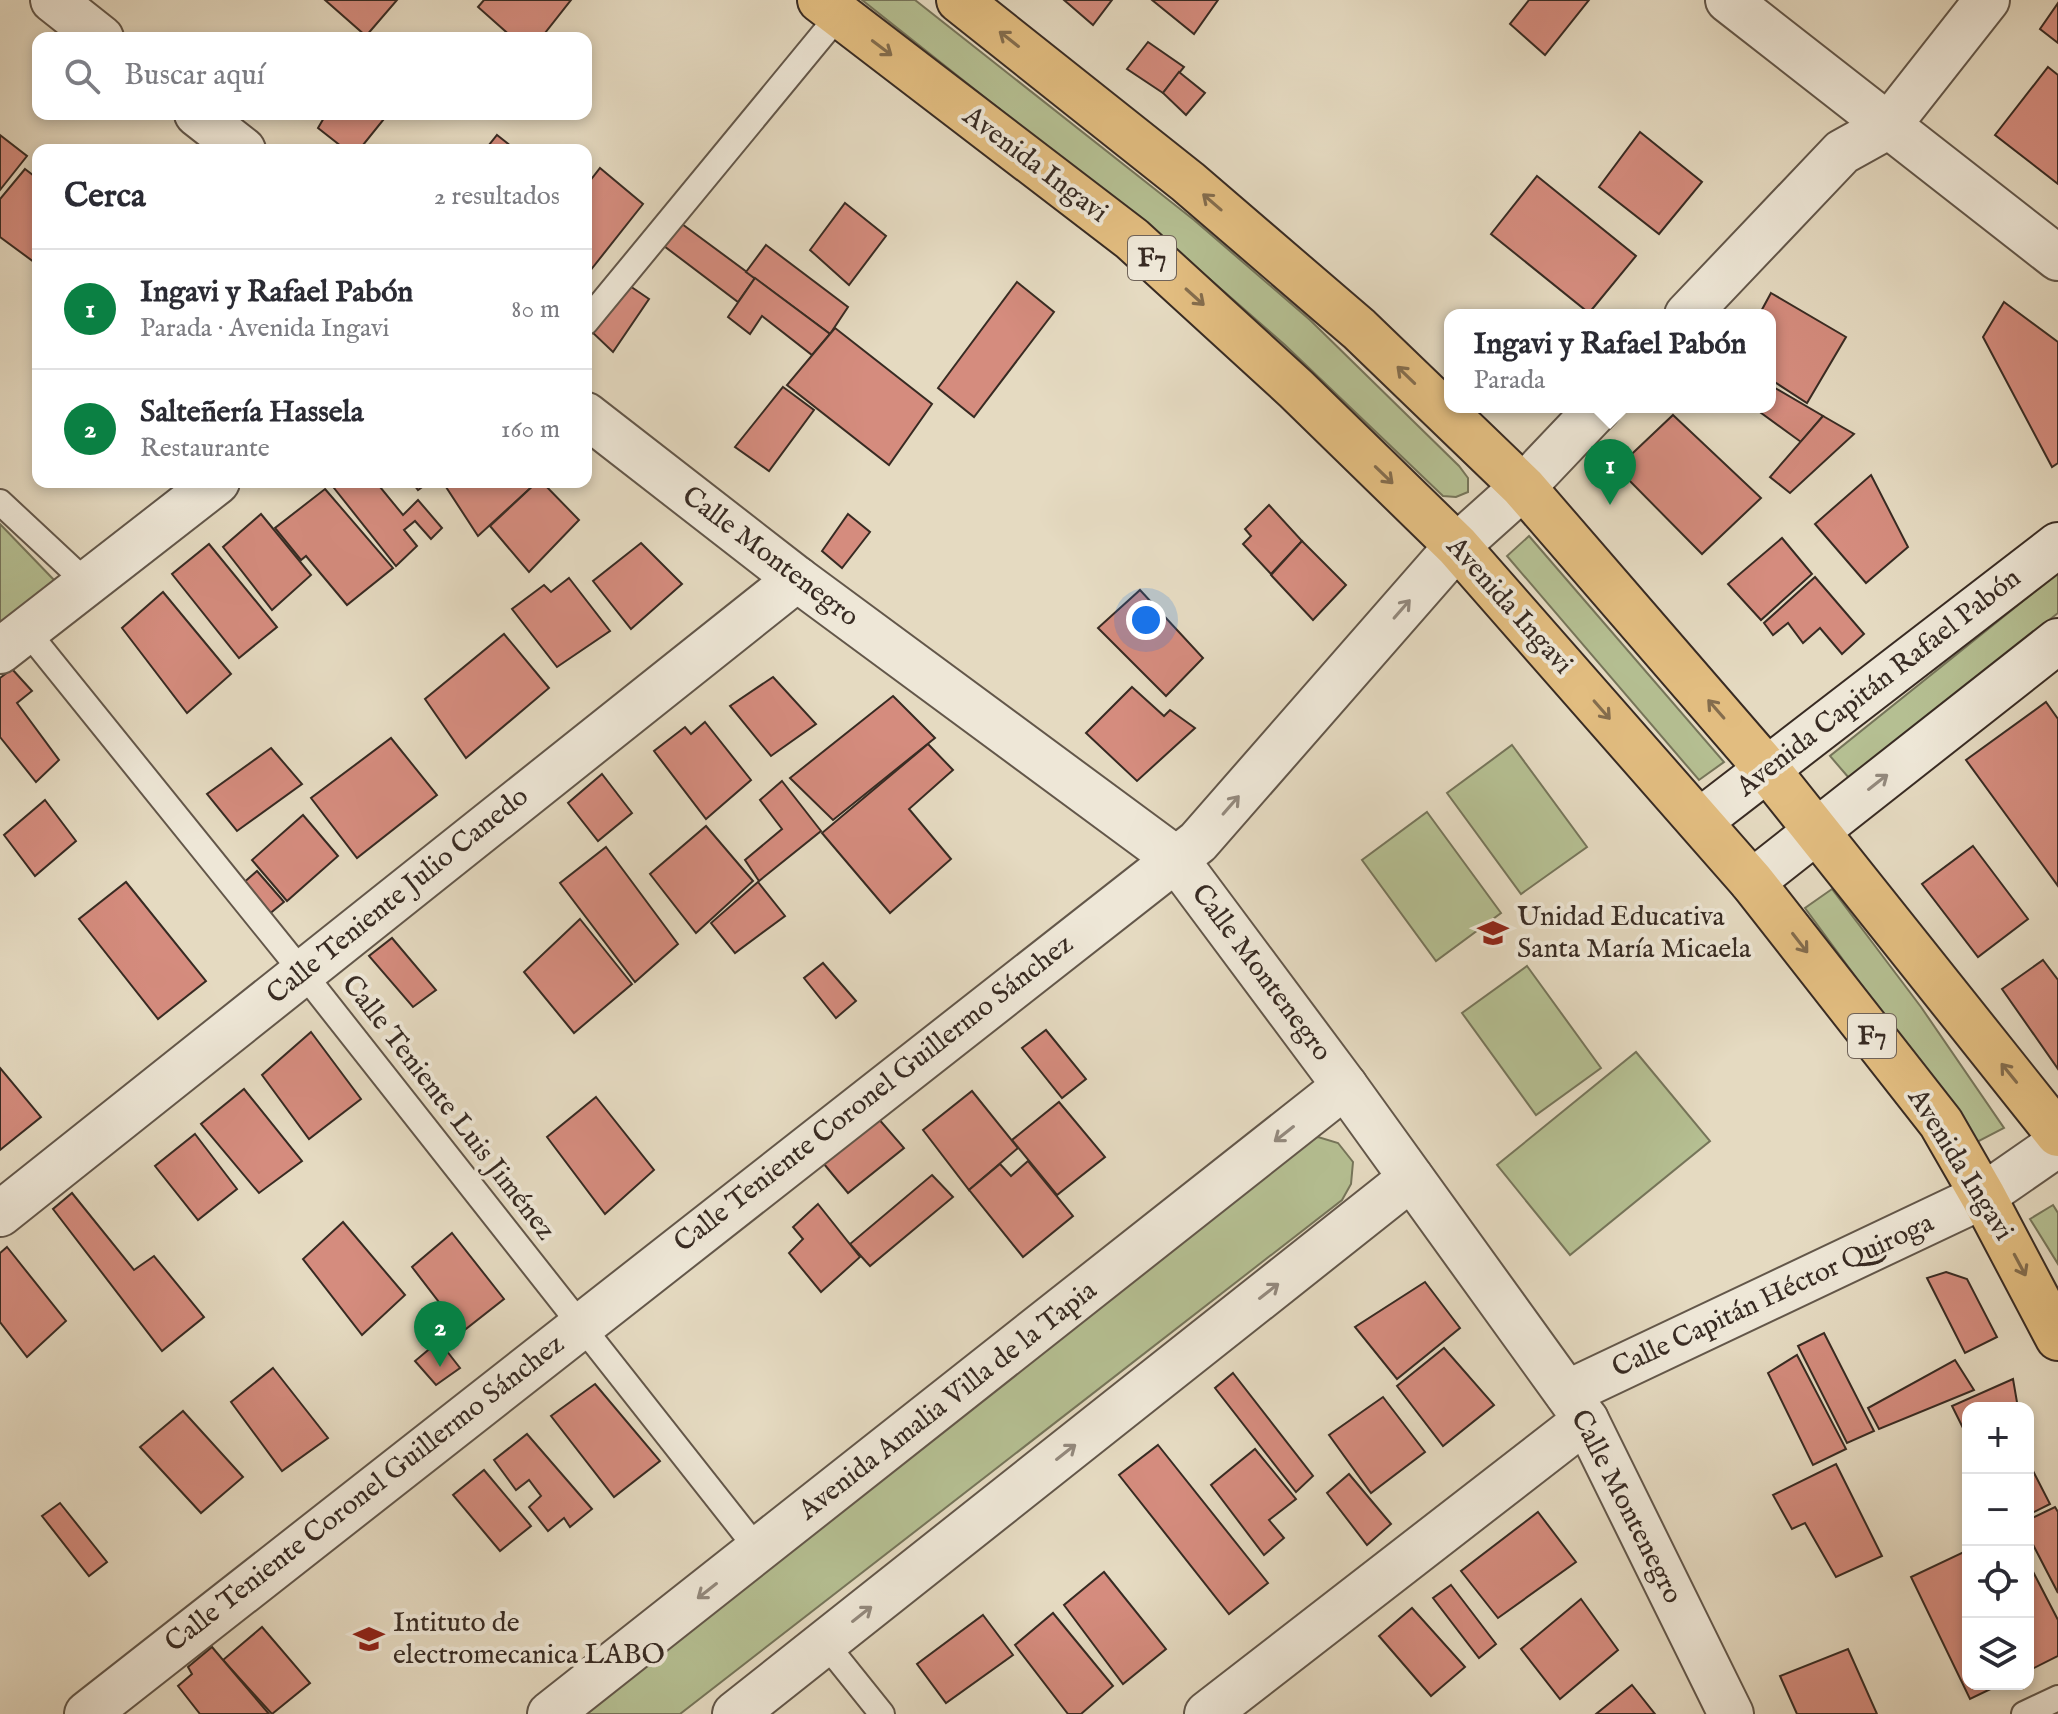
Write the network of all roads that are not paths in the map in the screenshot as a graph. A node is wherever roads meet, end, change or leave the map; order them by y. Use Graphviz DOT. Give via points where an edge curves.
graph roads {
  1 [pos="53,0"];
  2 [pos="959,0"];
  3 [pos="1728,0"];
  4 [pos="1987,0"];
  5 [pos="830,7"];
  6 [pos="93,32"];
  7 [pos="205,120"];
  8 [pos="1887,127"];
  9 [pos="235,144"];
  10 [pos="2058,258"];
  11 [pos="1693,309"];
  12 [pos="592,314"];
  13 [pos="1444,411"];
  14 [pos="1446,413"];
  15 [pos="1593,413"];
  16 [pos="592,420"];
  17 [pos="1523,487"];
  18 [pos="210,488"];
  19 [pos="0,502"];
  20 [pos="2058,545"];
  21 [pos="1457,546"];
  22 [pos="797,579"];
  23 [pos="89,585"];
  24 [pos="13,641"];
  25 [pos="2058,641"];
  26 [pos="1767,769"];
  27 [pos="1700,821"];
  28 [pos="1817,831"];
  29 [pos="1175,858"];
  30 [pos="1752,882"];
  31 [pos="303,973"];
  32 [pos="1345,1086"];
  33 [pos="2058,1134"];
  34 [pos="2058,1144"];
  35 [pos="1411,1178"];
  36 [pos="1983,1196"];
  37 [pos="0,1214"];
  38 [pos="580,1324"];
  39 [pos="2058,1338"];
  40 [pos="1576,1407"];
  41 [pos="759,1551"];
  42 [pos="825,1643"];
  43 [pos="2058,1698"];
  44 [pos="87,1714"];
  45 [pos="550,1714"];
  46 [pos="735,1714"];
  47 [pos="882,1714"];
  48 [pos="1207,1714"];
  49 [pos="1731,1714"];
  50 [pos="2024,1714"];
  1 -- 6 [label="street"];
  13 -- 2 [label="highway, one-way" via="1359,329 1188,182"];
  3 -- 8 [label="street"];
  4 -- 8 [label="street"];
  5 -- 12 [label="lane"];
  5 -- 21 [label="highway, Avenida Ingavi / F7, one-way" via="1132,239"];
  7 -- 9 [label="street"];
  8 -- 10 [label="street"];
  8 -- 11 [label="street" via="1842,152"];
  17 -- 14 [label="highway, one-way"];
  15 -- 17 [label="street, Calle Teniente Coronel Guillermo Sánchez"];
  16 -- 22 [label="street, Calle Montenegro"];
  17 -- 21 [label="street, Calle Teniente Coronel Guillermo Sánchez"];
  26 -- 17 [label="highway, one-way"];
  18 -- 23 [label="street"];
  19 -- 23 [label="lane"];
  20 -- 26 [label="street, Avenida Capitán Rafael Pabón"];
  21 -- 27 [label="highway, Avenida Ingavi / F7, one-way"];
  29 -- 21 [label="street, Calle Teniente Coronel Guillermo Sánchez, one-way" via="1198,842"];
  22 -- 29 [label="street, Calle Montenegro"];
  22 -- 31 [label="street, Calle Teniente Julio Canedo"];
  23 -- 24 [label="street"];
  24 -- 31 [label="lane, Calle Teniente Luis Jiménez"];
  28 -- 25 [label="street, one-way"];
  26 -- 27 [label="street, Avenida Capitán Rafael Pabón"];
  26 -- 28 [label="highway"];
  27 -- 30 [label="highway, Avenida Ingavi / F7"];
  28 -- 30 [label="street"];
  33 -- 28 [label="highway, one-way"];
  29 -- 32 [label="street, Calle Montenegro"];
  29 -- 38 [label="street, Calle Teniente Coronel Guillermo Sánchez"];
  30 -- 36 [label="highway, Avenida Ingavi / F7, one-way" via="1941,1123"];
  31 -- 37 [label="street, Calle Teniente Julio Canedo"];
  31 -- 38 [label="lane, Calle Teniente Luis Jiménez"];
  32 -- 35 [label="street, Calle Montenegro"];
  32 -- 41 [label="street, Avenida Amalia Villa de la Tapia, one-way"];
  34 -- 36 [label="street, Calle Capitán Héctor Quiroga"];
  35 -- 40 [label="street, Calle Montenegro"];
  42 -- 35 [label="street, one-way"];
  36 -- 39 [label="highway, Avenida Ingavi / F7, one-way"];
  36 -- 40 [label="street, Calle Capitán Héctor Quiroga"];
  38 -- 41 [label="lane, Calle Teniente Luis Jiménez"];
  38 -- 44 [label="street, Calle Teniente Coronel Guillermo Sánchez"];
  40 -- 48 [label="street, Calle Capitán Héctor Quiroga"];
  40 -- 49 [label="street, Calle Montenegro"];
  41 -- 45 [label="street, Avenida Amalia Villa de la Tapia, one-way"];
  42 -- 46 [label="street"];
  42 -- 47 [label="lane"];
  43 -- 50 [label="lane"];
}
